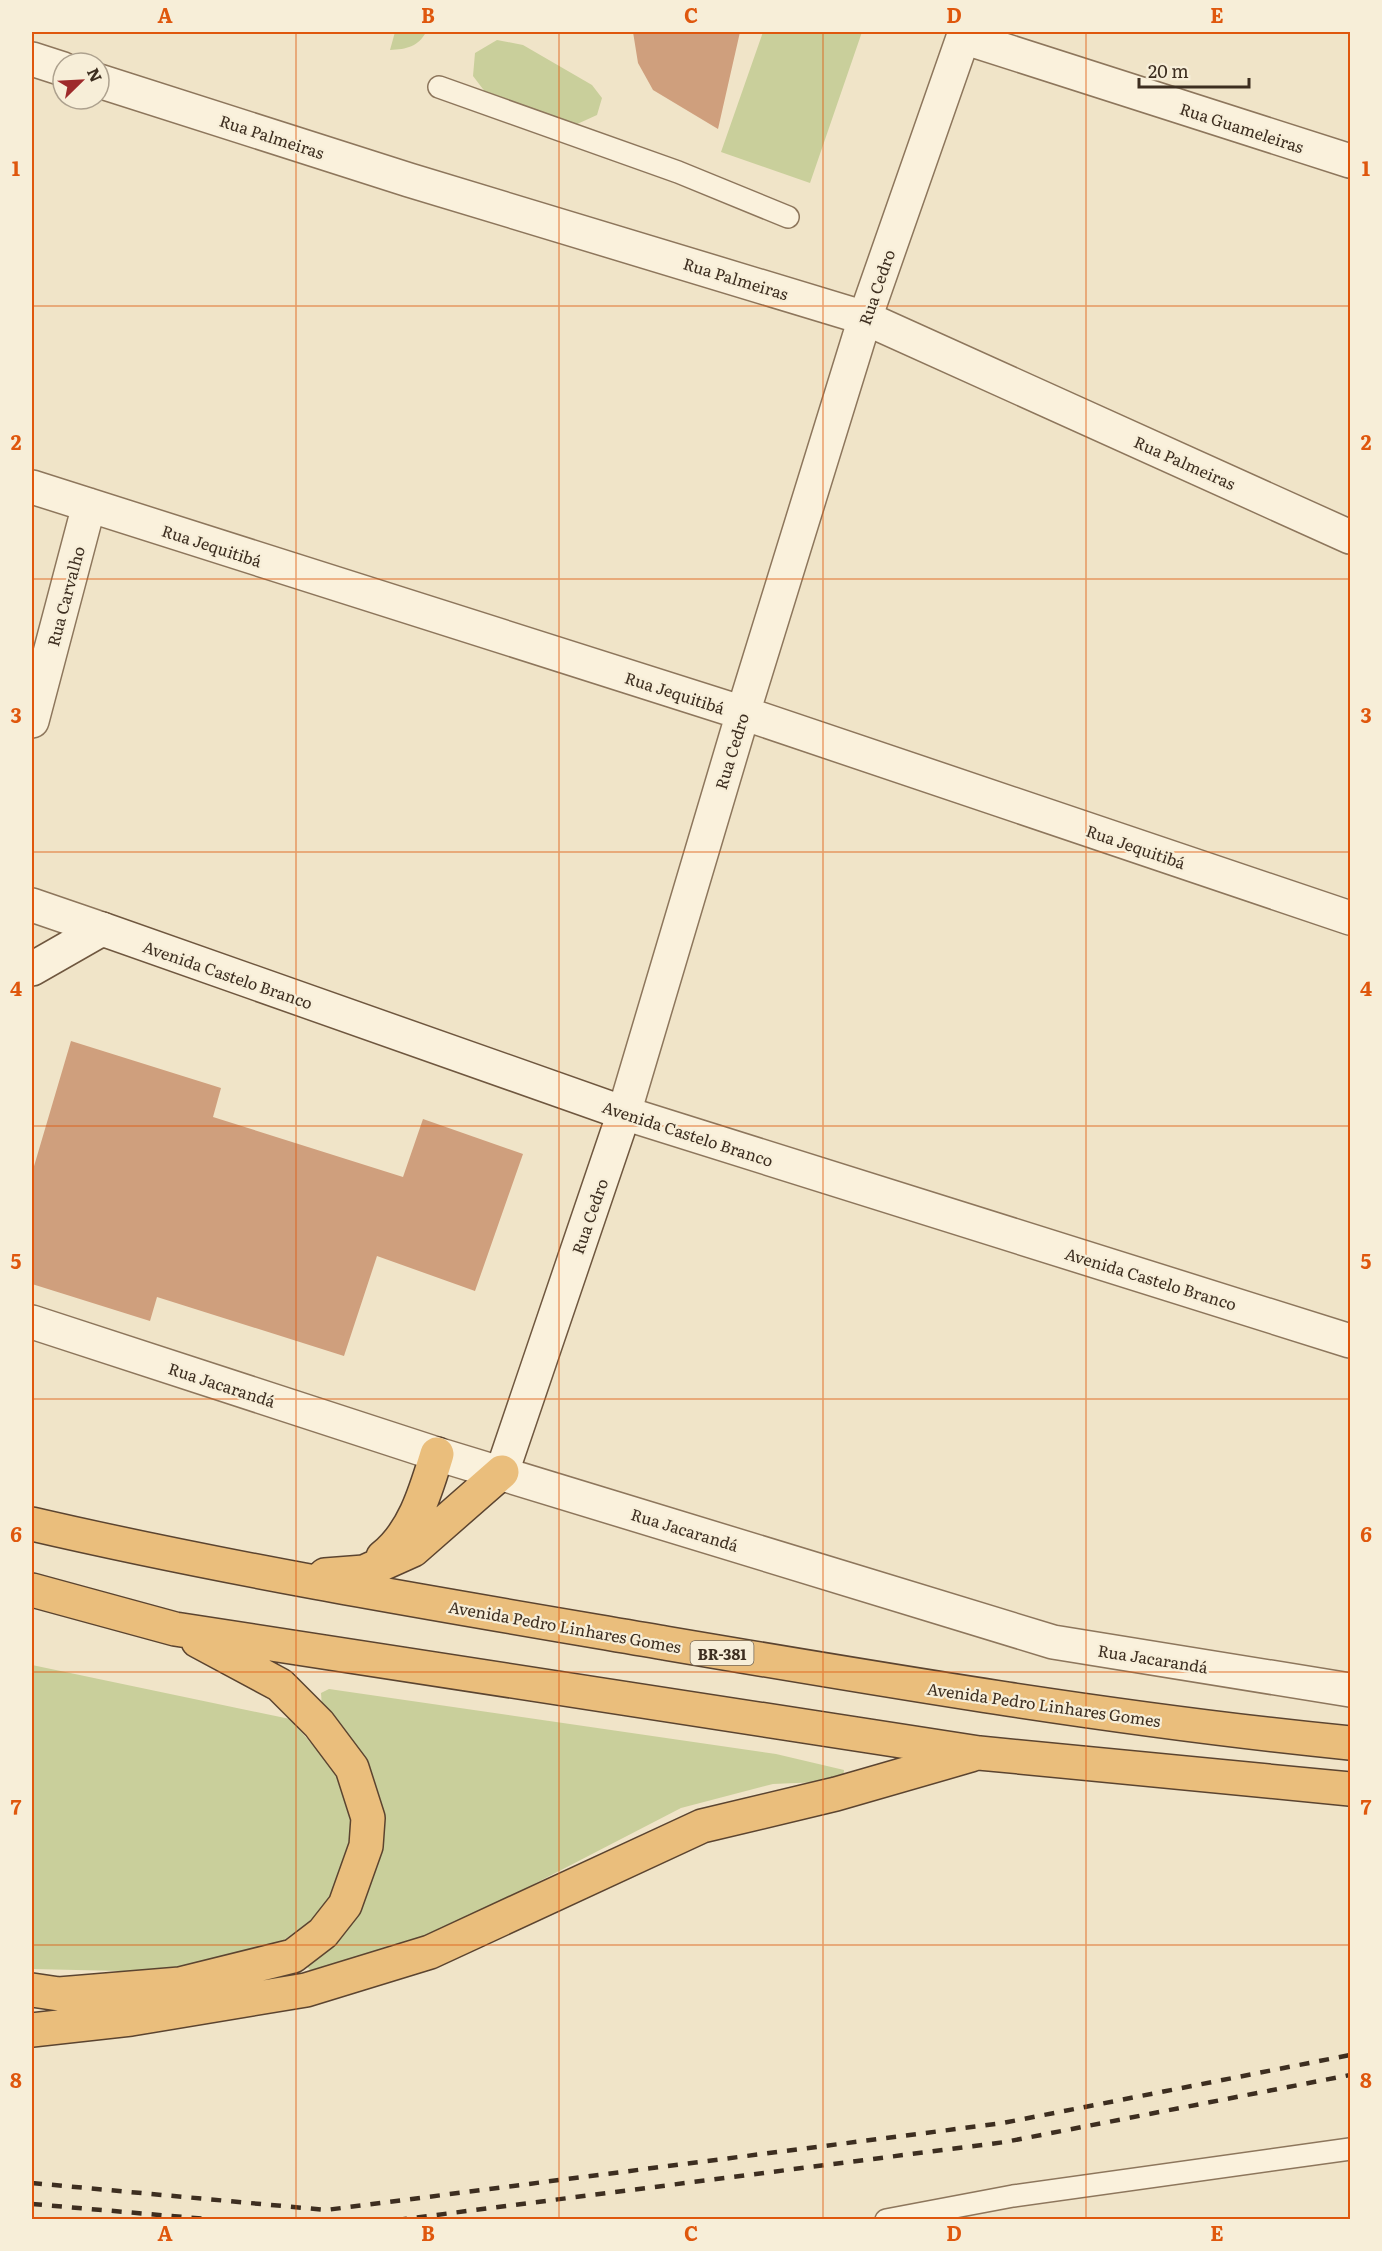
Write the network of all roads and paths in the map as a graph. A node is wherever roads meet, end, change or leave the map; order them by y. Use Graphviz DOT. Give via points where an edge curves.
graph roads {
  1 [pos="964,34"];
  2 [pos="32,59"];
  3 [pos="51,65"];
  4 [pos="111,85"];
  5 [pos="439,87"];
  6 [pos="1350,161"];
  7 [pos="788,217"];
  8 [pos="865,318"];
  9 [pos="32,487"];
  10 [pos="89,505"];
  11 [pos="1350,537"];
  12 [pos="743,713"];
  13 [pos="32,722"];
  14 [pos="32,905"];
  15 [pos="1350,918"];
  16 [pos="102,929"];
  17 [pos="32,969"];
  18 [pos="624,1113"];
  19 [pos="32,1322"];
  20 [pos="1350,1341"];
  21 [pos="437,1454"];
  22 [pos="502,1472"];
  23 [pos="32,1524"];
  24 [pos="364,1572"];
  25 [pos="284,1578"];
  26 [pos="32,1590"];
  27 [pos="175,1629"];
  28 [pos="1350,1690"];
  29 [pos="1350,1743"];
  30 [pos="980,1753"];
  31 [pos="1350,1789"];
  32 [pos="32,1990"];
  33 [pos="32,2030"];
  34 [pos="1350,2150"];
  35 [pos="1013,2196"];
  36 [pos="886,2220"];
  37 [pos="968,2220"];
  1 -- 6 [label="street, Rua Guameleiras"];
  1 -- 8 [label="street, Rua Cedro"];
  2 -- 3 [label="street"];
  4 -- 8 [label="street, Rua Palmeiras"];
  5 -- 7 [label="lane" via="678,172"];
  8 -- 11 [label="street, Rua Palmeiras"];
  8 -- 12 [label="street, Rua Cedro"];
  9 -- 10 [label="street, Rua Jequitibá"];
  10 -- 12 [label="street, Rua Jequitibá"];
  10 -- 13 [label="street, Rua Carvalho"];
  12 -- 15 [label="street, Rua Jequitibá"];
  12 -- 18 [label="street, Rua Cedro"];
  14 -- 16 [label="street, Avenida Castelo Branco"];
  16 -- 17 [label="street"];
  16 -- 18 [label="street, Avenida Castelo Branco"];
  18 -- 20 [label="street, Avenida Castelo Branco"];
  18 -- 22 [label="street, Rua Cedro"];
  19 -- 21 [label="street, Rua Jacarandá"];
  21 -- 22 [label="street, Rua Jacarandá"];
  21 -- 24 [label="highway" via="422,1503 392,1550"];
  22 -- 24 [label="highway" via="413,1550"];
  22 -- 28 [label="street, Rua Jacarandá" via="1053,1642"];
  23 -- 25 [label="highway, Avenida Pedro Linhares Gomes / BR-381"];
  24 -- 25 [label="highway"];
  25 -- 29 [label="highway, Avenida Pedro Linhares Gomes / BR-381" via="988,1698"];
  26 -- 27 [label="highway"];
  27 -- 30 [label="highway"];
  27 -- 32 [label="highway" via="280,1685 319,1724 352,1768 368,1818 366,1846 345,1905 323,1933 293,1956 180,1984 59,1994"];
  30 -- 31 [label="highway"];
  30 -- 33 [label="highway" via="836,1794 702,1826 430,1952 306,1990 131,2019"];
  34 -- 35 [label="lane"];
  35 -- 36 [label="lane"];
  35 -- 37 [label="lane"];
}
